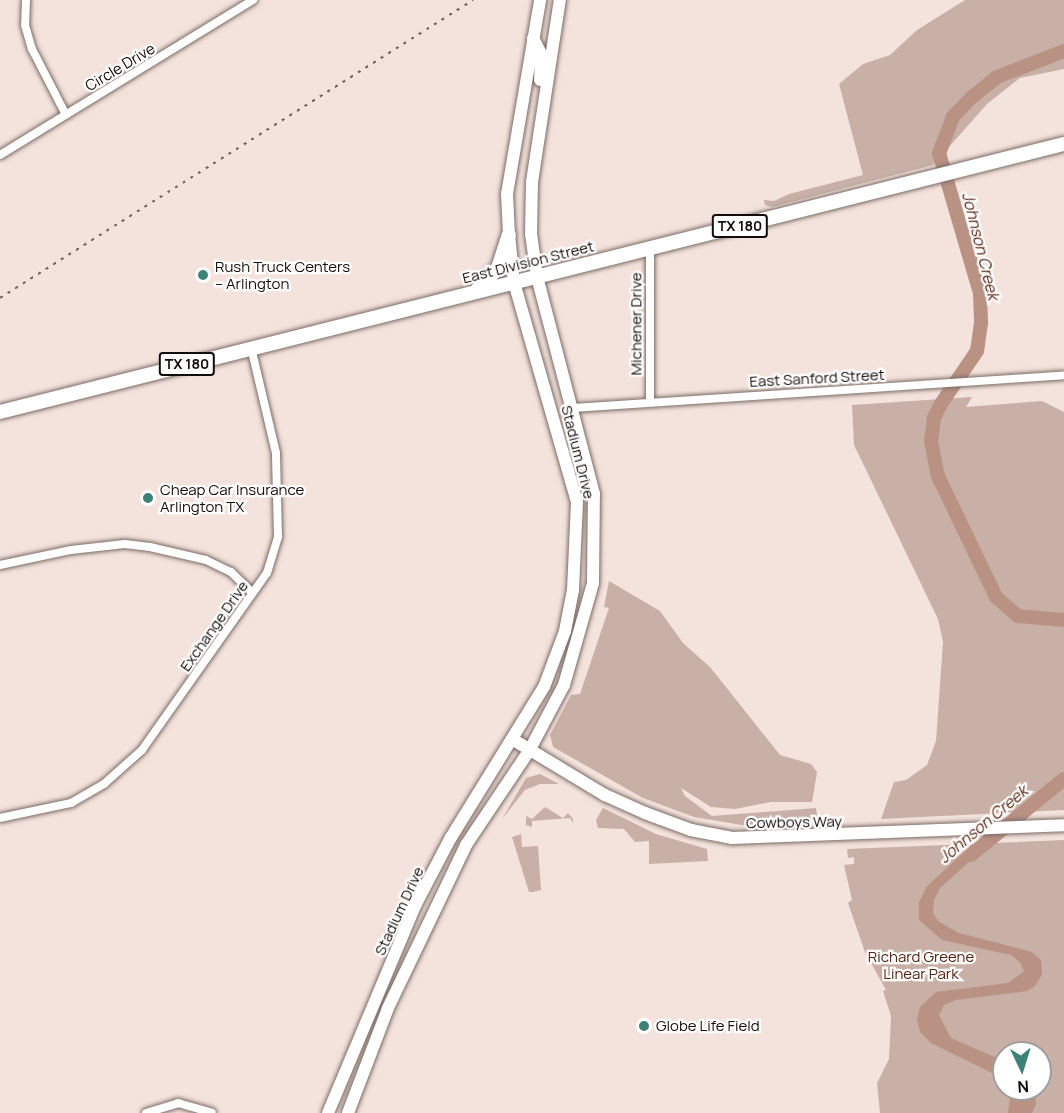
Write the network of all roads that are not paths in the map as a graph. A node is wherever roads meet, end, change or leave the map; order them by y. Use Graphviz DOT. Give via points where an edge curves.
graph roads {
  1 [pos="26,0"];
  2 [pos="253,0"];
  3 [pos="540,0"];
  4 [pos="560,0"];
  5 [pos="533,38"];
  6 [pos="541,114"];
  7 [pos="66,115"];
  8 [pos="1064,144"];
  9 [pos="0,155"];
  10 [pos="509,235"];
  11 [pos="650,247"];
  12 [pos="537,276"];
  13 [pos="514,283"];
  14 [pos="475,292"];
  15 [pos="251,348"];
  16 [pos="1064,375"];
  17 [pos="650,401"];
  18 [pos="573,408"];
  19 [pos="0,412"];
  20 [pos="577,559"];
  21 [pos="594,561"];
  22 [pos="0,565"];
  23 [pos="253,593"];
  24 [pos="512,739"];
  25 [pos="529,751"];
  26 [pos="0,818"];
  27 [pos="1064,825"];
  28 [pos="374,1002"];
  29 [pos="388,1008"];
  30 [pos="146,1113"];
  31 [pos="212,1113"];
  32 [pos="328,1113"];
  33 [pos="348,1113"];
  1 -- 7 [label="street" via="25,25 32,50"];
  2 -- 7 [label="street, Circle Drive"];
  3 -- 5 [label="main road, Stadium Drive"];
  4 -- 6 [label="main road, Stadium Drive"];
  5 -- 6 [label="main road" via="542,54"];
  5 -- 10 [label="main road, Stadium Drive" via="507,194"];
  6 -- 12 [label="main road, Stadium Drive" via="530,198"];
  7 -- 9 [label="street, Circle Drive"];
  8 -- 11 [label="main road, East Division Street / TX 180"];
  10 -- 13 [label="main road, Stadium Drive"];
  10 -- 14 [label="main road" via="498,268"];
  11 -- 12 [label="main road, East Division Street / TX 180"];
  11 -- 17 [label="street, Michener Drive"];
  12 -- 13 [label="main road, East Division Street / TX 180"];
  12 -- 18 [label="main road, Stadium Drive"];
  13 -- 14 [label="main road, East Division Street / TX 180"];
  13 -- 20 [label="main road, Stadium Drive" via="570,466 577,502"];
  14 -- 15 [label="main road, East Division Street / TX 180"];
  15 -- 19 [label="main road, East Division Street / TX 180"];
  15 -- 23 [label="street, Exchange Drive" via="276,453 280,506 278,537 267,573"];
  16 -- 17 [label="street, East Sanford Street"];
  17 -- 18 [label="street, East Sanford Street"];
  18 -- 21 [label="main road, Stadium Drive" via="594,494"];
  20 -- 21 [label="main road"];
  20 -- 24 [label="main road, Stadium Drive" via="555,662"];
  21 -- 25 [label="main road, Stadium Drive" via="581,634 564,685"];
  22 -- 23 [label="street" via="71,550 142,546 206,560 231,572"];
  23 -- 26 [label="street, Exchange Drive" via="142,750 105,783 71,803"];
  24 -- 25 [label="main road, Cowboys Way"];
  24 -- 28 [label="main road, Stadium Drive" via="450,839"];
  25 -- 27 [label="main road, Cowboys Way" via="605,795 691,830 763,840"];
  25 -- 29 [label="main road, Stadium Drive" via="466,845"];
  28 -- 29 [label="main road"];
  28 -- 32 [label="main road, Stadium Drive"];
  29 -- 33 [label="main road, Stadium Drive"];
  30 -- 31 [label="street" via="178,1103"];
}
